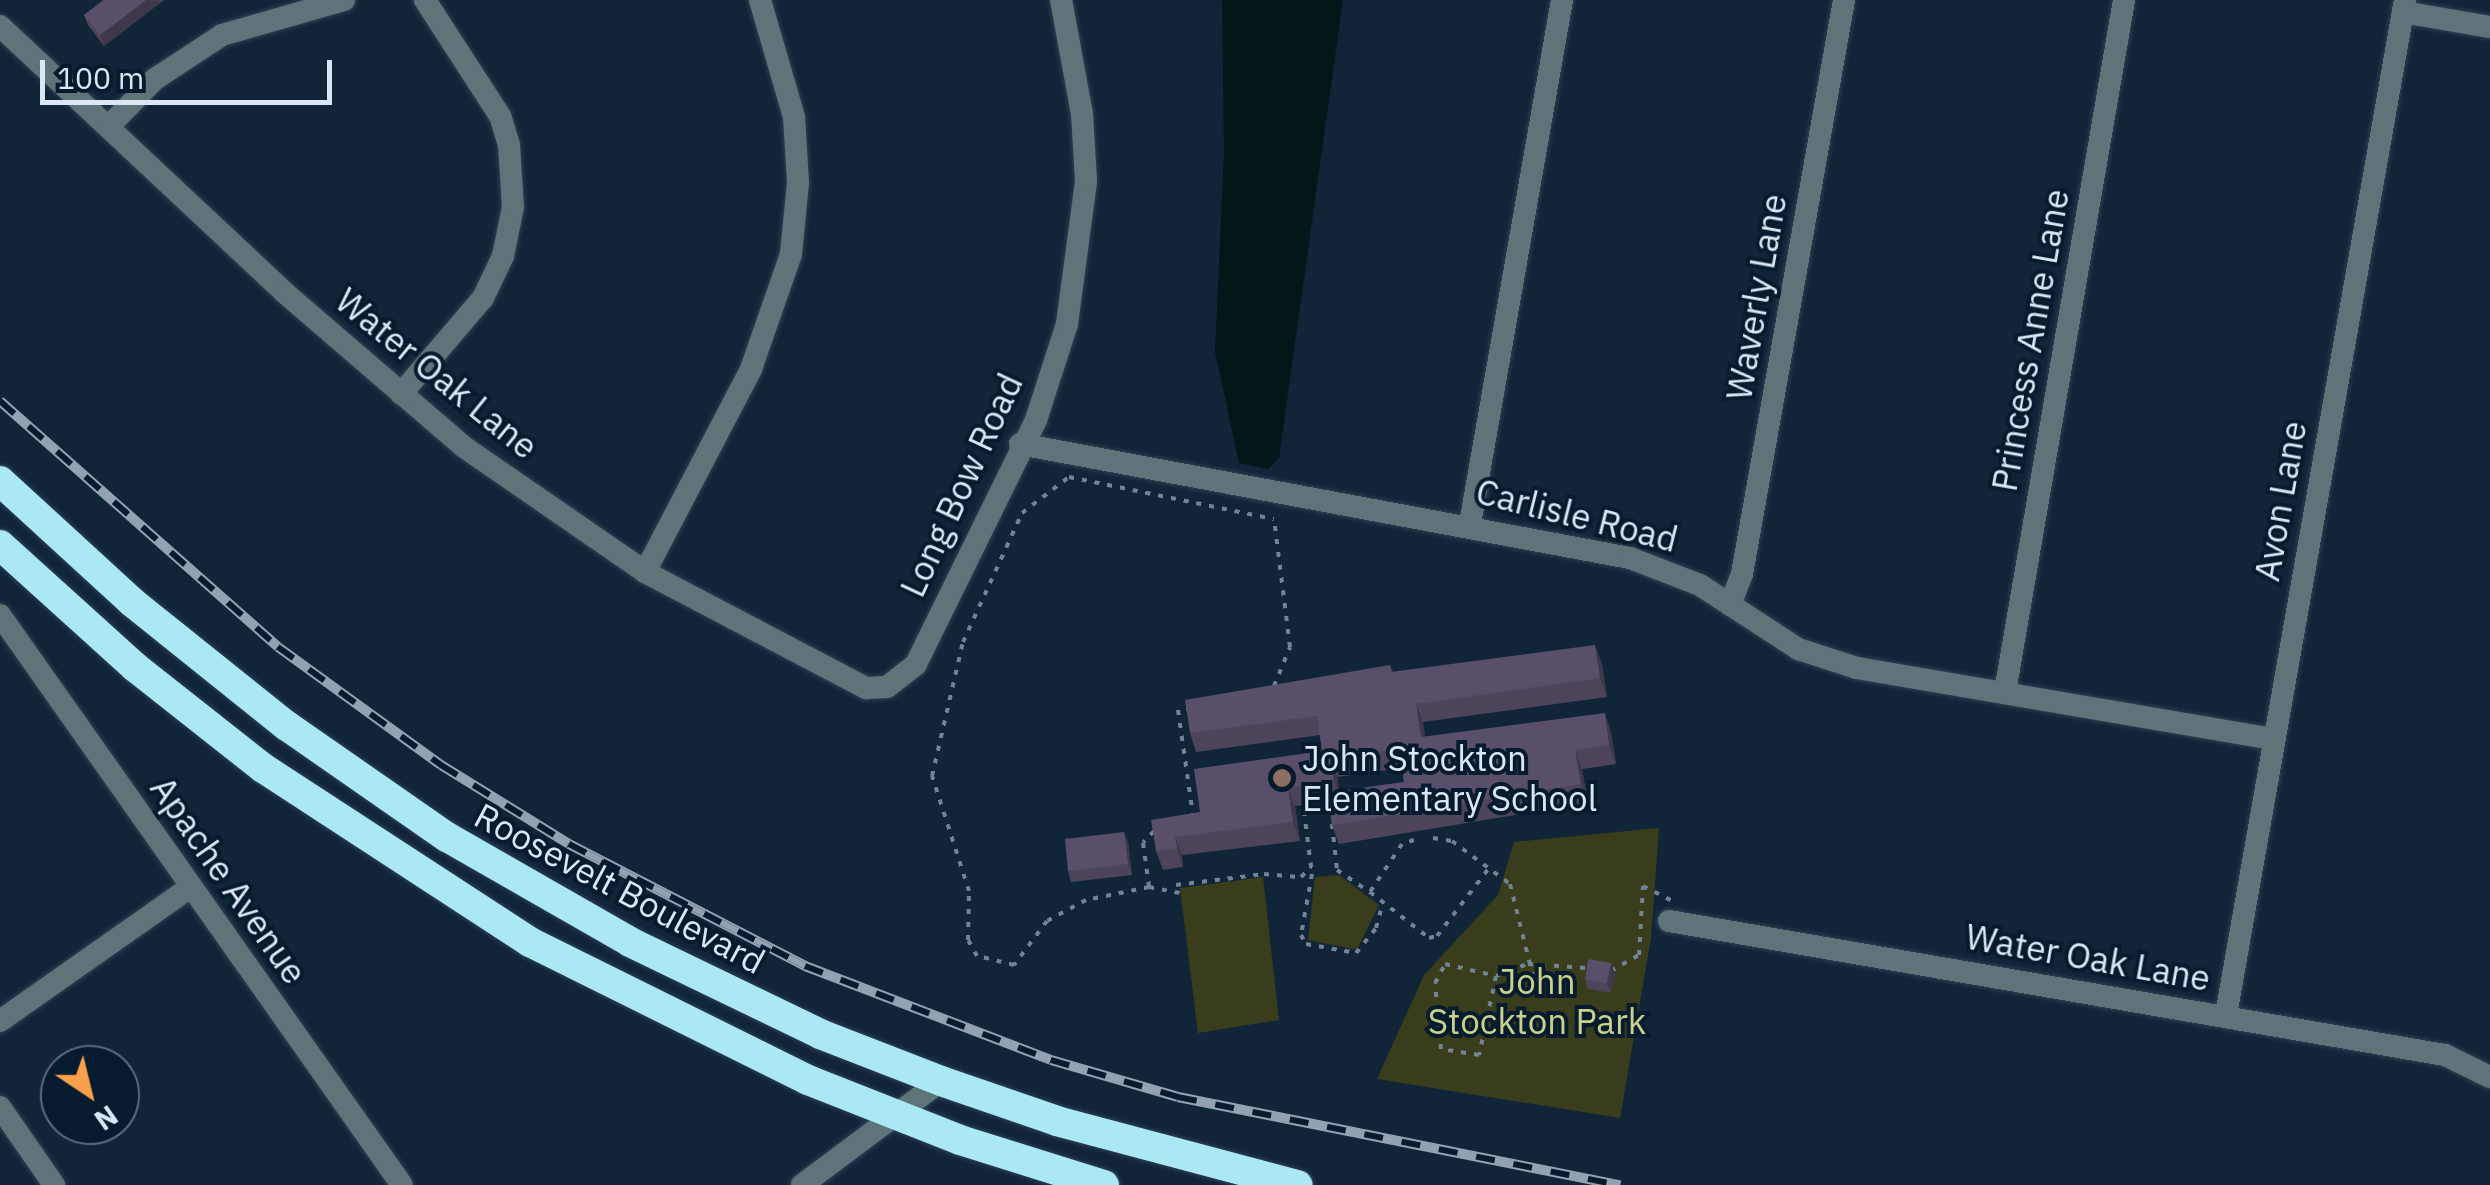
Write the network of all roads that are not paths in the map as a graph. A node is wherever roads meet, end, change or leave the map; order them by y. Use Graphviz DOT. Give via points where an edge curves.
graph roads {
  1 [pos="344,0"];
  2 [pos="425,0"];
  3 [pos="760,0"];
  4 [pos="1061,0"];
  5 [pos="1562,0"];
  6 [pos="1844,0"];
  7 [pos="2124,0"];
  8 [pos="2404,6"];
  9 [pos="0,26"];
  10 [pos="2490,27"];
  11 [pos="109,126"];
  12 [pos="401,394"];
  13 [pos="1020,444"];
  14 [pos="0,481"];
  15 [pos="1470,524"];
  16 [pos="0,545"];
  17 [pos="645,572"];
  18 [pos="1730,605"];
  19 [pos="0,614"];
  20 [pos="887,687"];
  21 [pos="2005,692"];
  22 [pos="2274,739"];
  23 [pos="191,887"];
  24 [pos="1669,921"];
  25 [pos="2226,1016"];
  26 [pos="0,1021"];
  27 [pos="2490,1076"];
  28 [pos="941,1082"];
  29 [pos="0,1107"];
  30 [pos="895,1116"];
  31 [pos="54,1185"];
  32 [pos="402,1185"];
  33 [pos="802,1185"];
  34 [pos="1104,1185"];
  35 [pos="1298,1185"];
  1 -- 11 [label="street" via="222,35 156,79"];
  2 -- 12 [label="street" via="500,116 510,145 513,207 503,256 483,298"];
  3 -- 17 [label="street" via="794,117 798,182 790,254 751,369"];
  4 -- 13 [label="street, Long Bow Road" via="1082,114 1082,231 1067,324 1036,420"];
  5 -- 15 [label="street"];
  6 -- 18 [label="street, Waverly Lane" via="1742,574"];
  7 -- 21 [label="street, Princess Anne Lane"];
  8 -- 10 [label="street"];
  8 -- 22 [label="street, Avon Lane"];
  9 -- 11 [label="street, Water Oak Lane"];
  11 -- 12 [label="street, Water Oak Lane"];
  12 -- 17 [label="street, Water Oak Lane" via="464,447"];
  13 -- 15 [label="street, Carlisle Road"];
  13 -- 20 [label="street, Long Bow Road" via="916,664"];
  14 -- 28 [label="highway, Roosevelt Boulevard" via="208,666 447,837 726,991"];
  15 -- 18 [label="street, Carlisle Road" via="1671,570"];
  16 -- 30 [label="highway" via="200,720 391,857 599,981"];
  17 -- 20 [label="street, Water Oak Lane" via="847,684"];
  18 -- 21 [label="street, Carlisle Road" via="1815,656"];
  19 -- 23 [label="street, Apache Avenue"];
  21 -- 22 [label="street, Carlisle Road"];
  22 -- 25 [label="street, Avon Lane"];
  23 -- 26 [label="street"];
  23 -- 32 [label="street, Apache Avenue"];
  24 -- 25 [label="street, Water Oak Lane"];
  25 -- 27 [label="street, Water Oak Lane" via="2446,1055"];
  28 -- 30 [label="street"];
  28 -- 35 [label="highway, Roosevelt Boulevard" via="1088,1130"];
  29 -- 31 [label="street"];
  30 -- 33 [label="street"];
  30 -- 34 [label="highway"];
}
